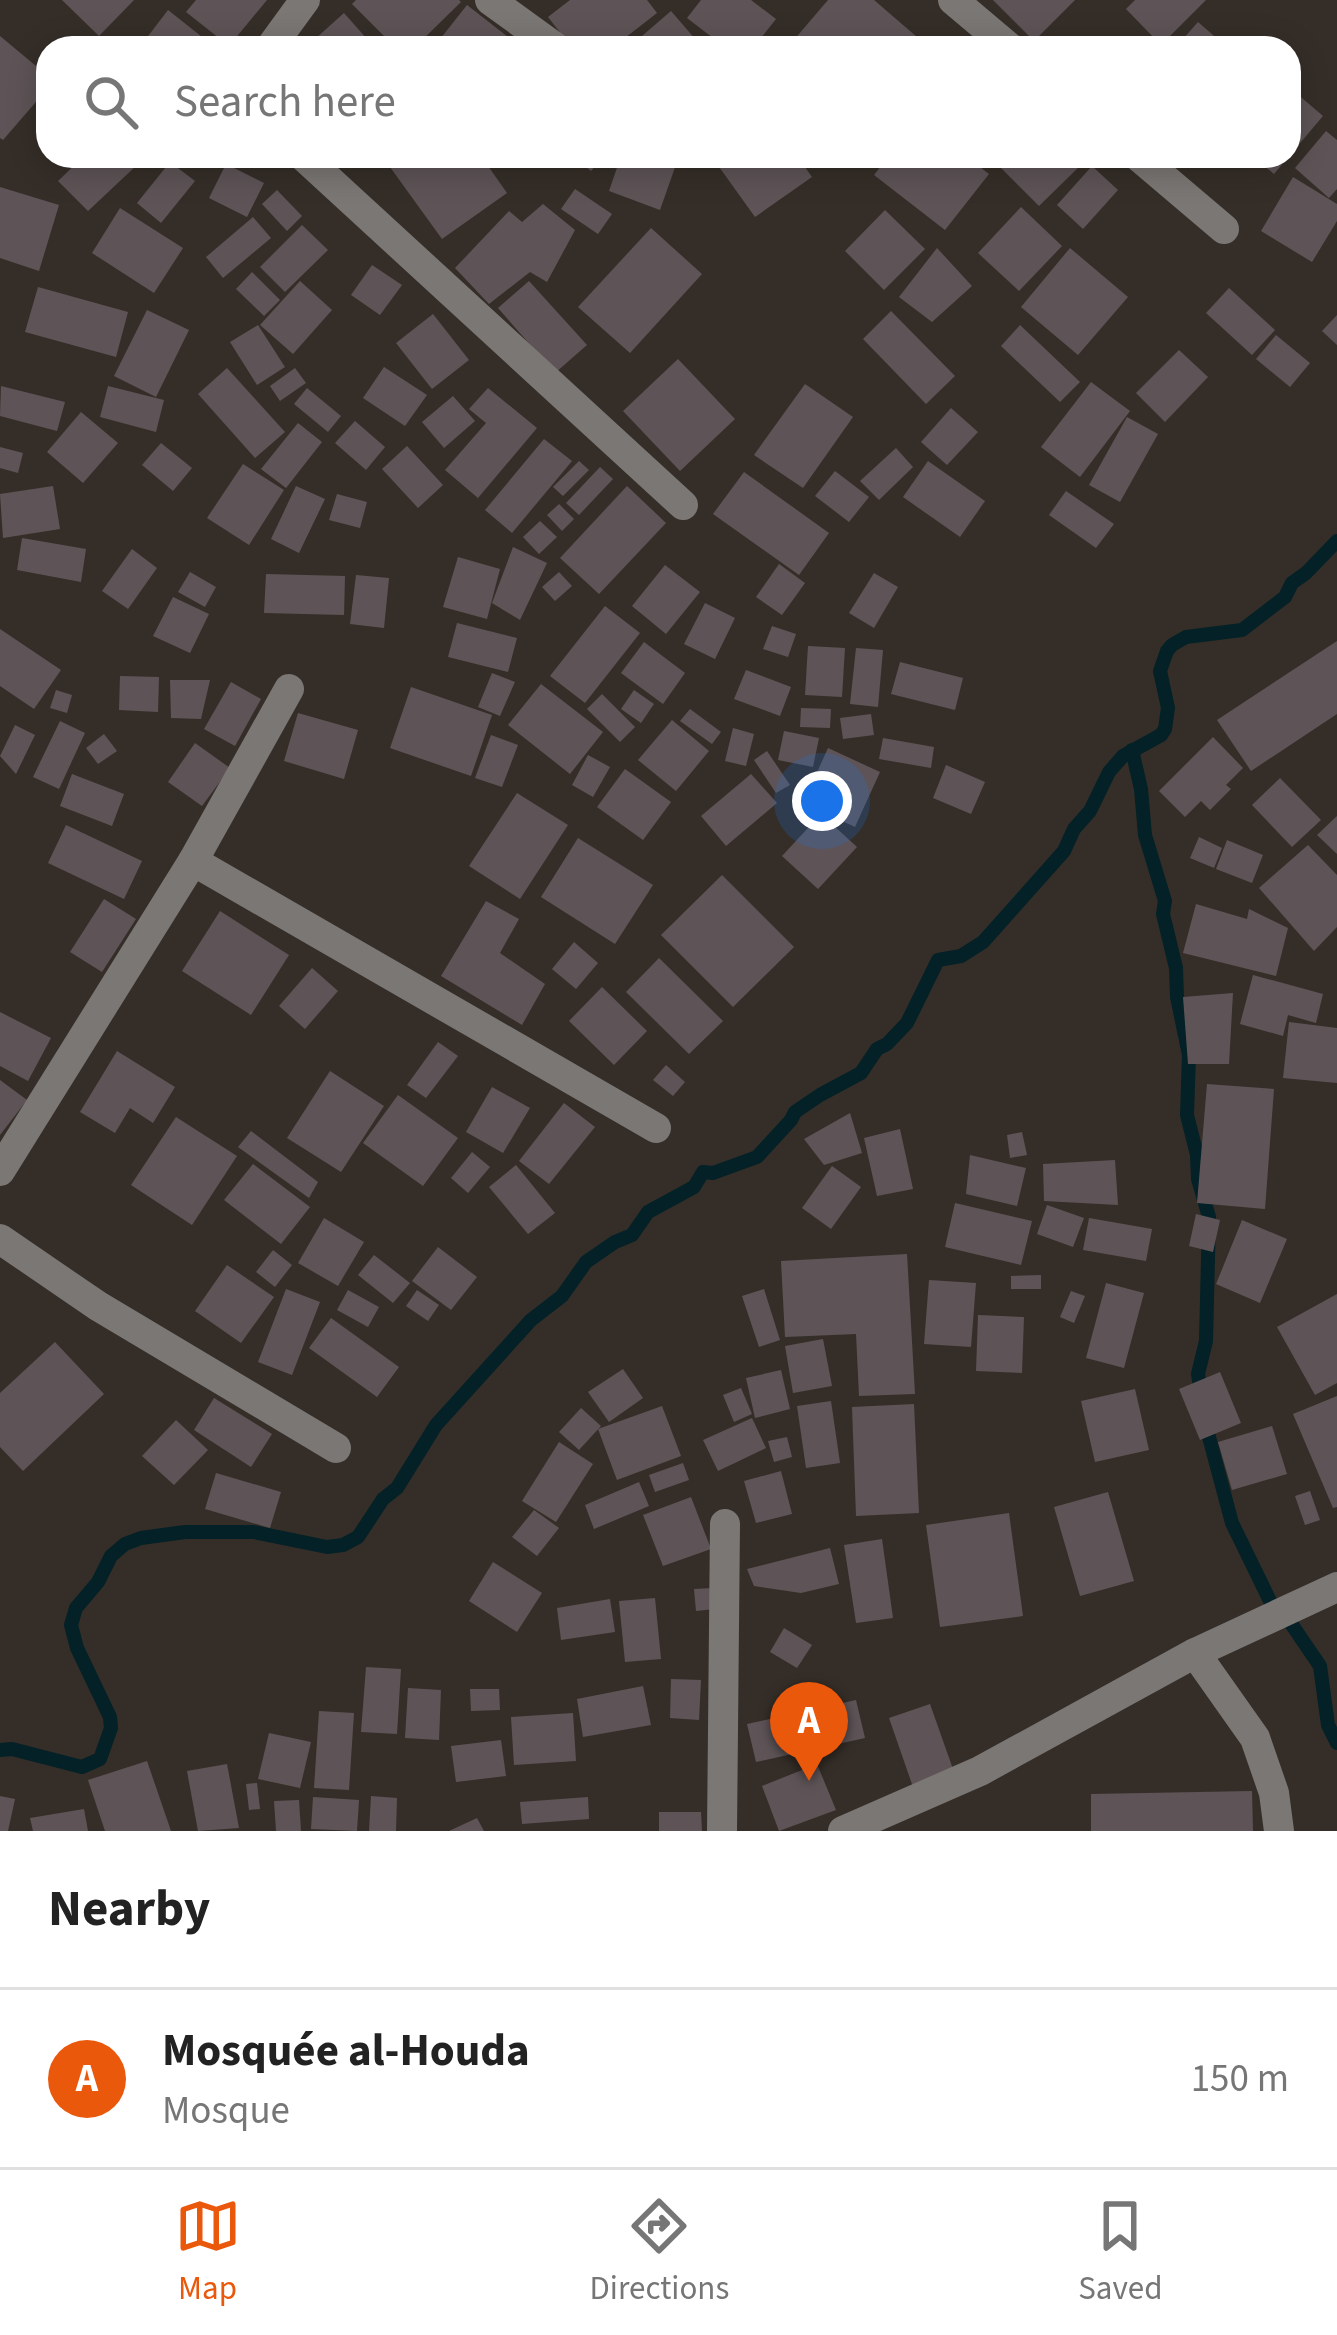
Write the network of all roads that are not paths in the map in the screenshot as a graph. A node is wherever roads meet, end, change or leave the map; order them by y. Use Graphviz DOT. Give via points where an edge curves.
graph roads {
  1 [pos="305,0"];
  2 [pos="490,0"];
  3 [pos="953,0"];
  4 [pos="279,36"];
  5 [pos="540,36"];
  6 [pos="996,36"];
  7 [pos="316,168"];
  8 [pos="1152,168"];
  9 [pos="1224,229"];
  10 [pos="683,505"];
  11 [pos="290,689"];
  12 [pos="194,861"];
  13 [pos="656,1128"];
  14 [pos="0,1171"];
  15 [pos="0,1239"];
  16 [pos="336,1448"];
  17 [pos="725,1524"];
  18 [pos="1337,1587"];
  19 [pos="1195,1653"];
  20 [pos="722,1831"];
  21 [pos="843,1831"];
  22 [pos="1279,1831"];
  1 -- 4 [label="street"];
  2 -- 5 [label="street"];
  3 -- 6 [label="street"];
  7 -- 10 [label="street"];
  8 -- 9 [label="street"];
  11 -- 12 [label="street"];
  12 -- 13 [label="street"];
  12 -- 14 [label="street"];
  15 -- 16 [label="street"];
  17 -- 20 [label="street"];
  18 -- 19 [label="street"];
  19 -- 21 [label="street" via="980,1771"];
  19 -- 22 [label="street" via="1255,1738"];
}
